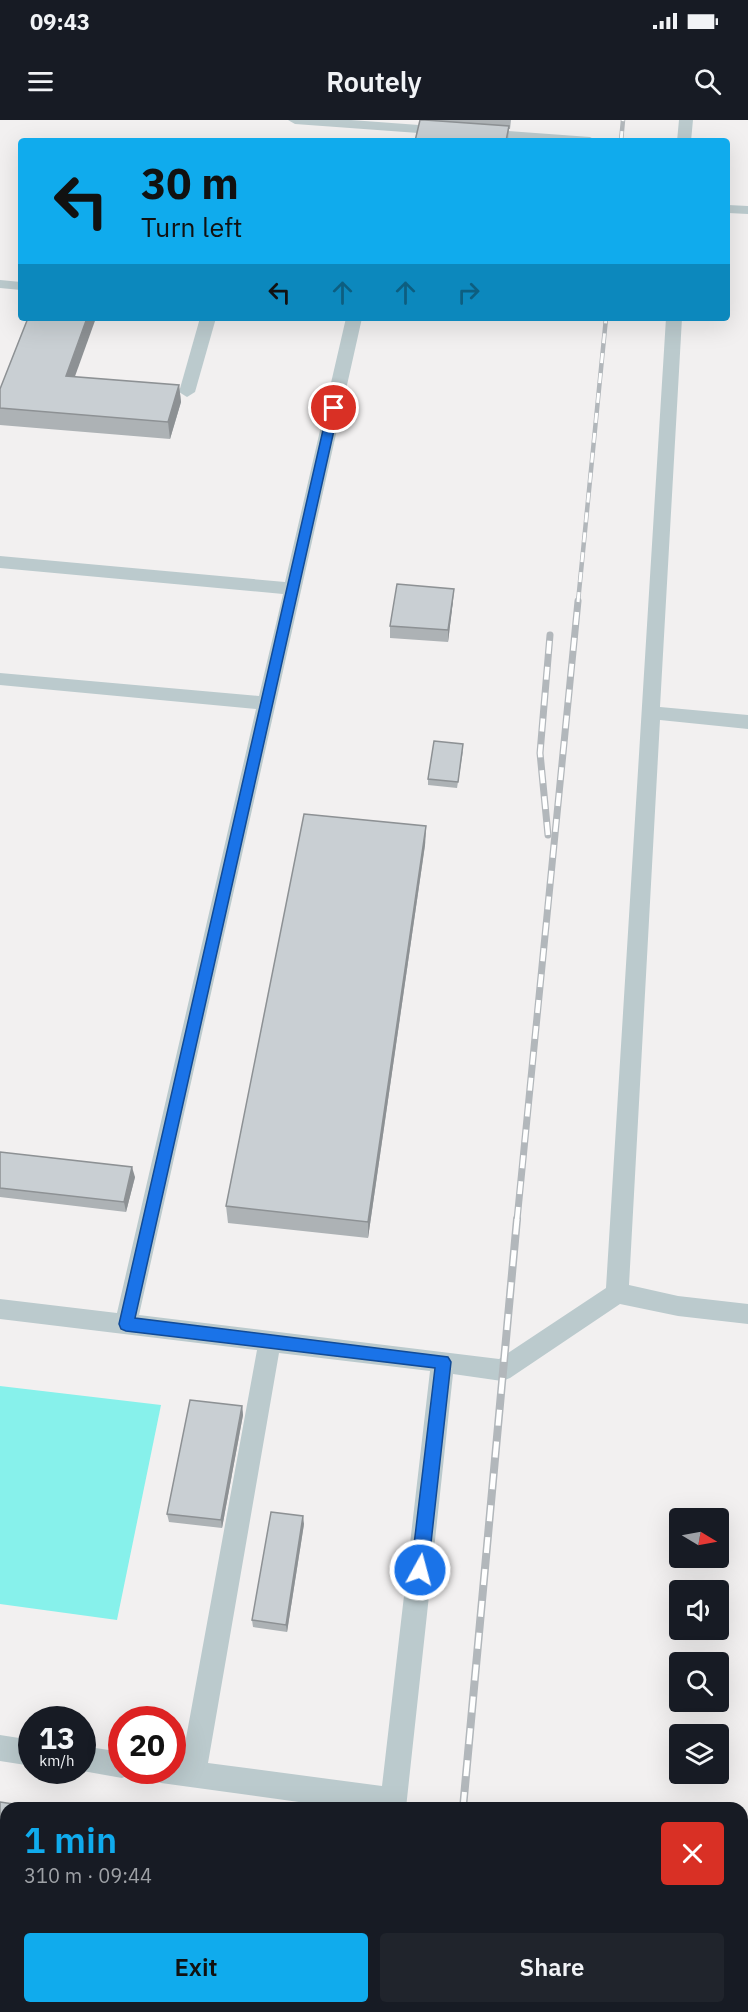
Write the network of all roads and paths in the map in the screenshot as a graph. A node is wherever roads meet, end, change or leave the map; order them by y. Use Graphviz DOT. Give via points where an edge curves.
graph roads {
  1 [pos="295,120"];
  2 [pos="686,120"];
  3 [pos="337,122"];
  4 [pos="384,126"];
  5 [pos="381,138"];
  6 [pos="549,138"];
  7 [pos="684,138"];
  8 [pos="730,209"];
  9 [pos="748,210"];
  10 [pos="0,284"];
  11 [pos="18,286"];
  12 [pos="207,321"];
  13 [pos="353,321"];
  14 [pos="674,321"];
  15 [pos="187,392"];
  16 [pos="0,562"];
  17 [pos="293,589"];
  18 [pos="0,679"];
  19 [pos="267,703"];
  20 [pos="650,712"];
  21 [pos="748,722"];
  22 [pos="617,1293"];
  23 [pos="0,1309"];
  24 [pos="748,1314"];
  25 [pos="126,1324"];
  26 [pos="270,1340"];
  27 [pos="443,1362"];
  28 [pos="0,1748"];
  29 [pos="18,1751"];
  30 [pos="186,1773"];
  31 [pos="193,1774"];
  32 [pos="380,1802"];
  33 [pos="393,1802"];
  1 -- 3 [label="lane"];
  2 -- 7 [label="lane"];
  3 -- 4 [label="lane"];
  4 -- 5 [label="lane"];
  4 -- 6 [label="lane"];
  8 -- 9 [label="lane"];
  10 -- 11 [label="lane"];
  12 -- 15 [label="lane"];
  13 -- 17 [label="lane"];
  14 -- 20 [label="lane"];
  16 -- 17 [label="lane"];
  17 -- 19 [label="lane"];
  18 -- 19 [label="lane"];
  19 -- 25 [label="lane"];
  20 -- 21 [label="lane"];
  20 -- 22 [label="lane"];
  22 -- 24 [label="lane" via="678,1306"];
  22 -- 27 [label="lane" via="502,1370"];
  23 -- 25 [label="lane"];
  25 -- 26 [label="lane"];
  26 -- 27 [label="lane"];
  26 -- 31 [label="lane"];
  27 -- 33 [label="lane"];
  28 -- 29 [label="lane"];
  30 -- 31 [label="lane"];
  31 -- 32 [label="lane"];
}
